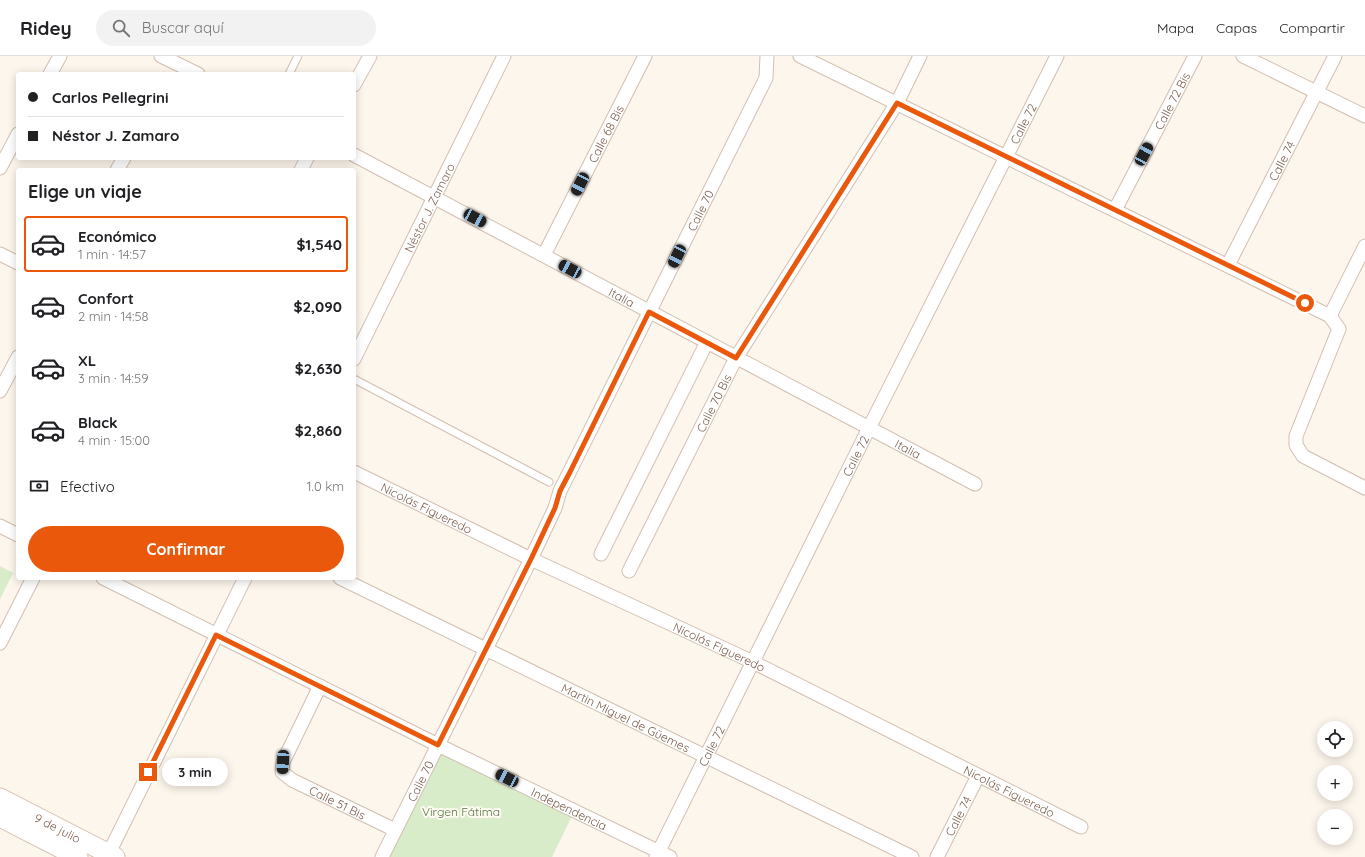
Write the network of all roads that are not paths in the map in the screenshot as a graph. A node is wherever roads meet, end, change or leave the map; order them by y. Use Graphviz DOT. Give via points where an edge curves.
graph roads {
  1 [pos="60,56"];
  2 [pos="161,56"];
  3 [pos="298,56"];
  4 [pos="370,56"];
  5 [pos="504,56"];
  6 [pos="645,56"];
  7 [pos="767,56"];
  8 [pos="800,56"];
  9 [pos="920,56"];
  10 [pos="1057,56"];
  11 [pos="1195,56"];
  12 [pos="1243,56"];
  13 [pos="1335,56"];
  14 [pos="172,68"];
  15 [pos="51,72"];
  16 [pos="189,72"];
  17 [pos="290,72"];
  18 [pos="356,81"];
  19 [pos="1317,93"];
  20 [pos="897,103"];
  21 [pos="1365,116"];
  22 [pos="16,138"];
  23 [pos="356,156"];
  24 [pos="1006,157"];
  25 [pos="0,168"];
  26 [pos="434,197"];
  27 [pos="1116,210"];
  28 [pos="1365,246"];
  29 [pos="0,254"];
  30 [pos="544,255"];
  31 [pos="16,263"];
  32 [pos="1228,265"];
  33 [pos="649,312"];
  34 [pos="1330,316"];
  35 [pos="706,342"];
  36 [pos="356,355"];
  37 [pos="736,358"];
  38 [pos="16,361"];
  39 [pos="356,380"];
  40 [pos="0,392"];
  41 [pos="869,428"];
  42 [pos="356,473"];
  43 [pos="549,482"];
  44 [pos="975,484"];
  45 [pos="1365,488"];
  46 [pos="0,526"];
  47 [pos="16,534"];
  48 [pos="600,554"];
  49 [pos="531,559"];
  50 [pos="629,571"];
  51 [pos="32,580"];
  52 [pos="107,580"];
  53 [pos="244,580"];
  54 [pos="344,580"];
  55 [pos="216,635"];
  56 [pos="0,643"];
  57 [pos="485,650"];
  58 [pos="753,662"];
  59 [pos="320,686"];
  60 [pos="438,745"];
  61 [pos="706,756"];
  62 [pos="978,776"];
  63 [pos="0,798"];
  64 [pos="0,817"];
  65 [pos="1082,827"];
  66 [pos="395,830"];
  67 [pos="661,855"];
  68 [pos="110,856"];
  69 [pos="78,857"];
  70 [pos="382,857"];
  71 [pos="912,857"];
  72 [pos="937,857"];
  1 -- 15 [label="street"];
  2 -- 14 [label="street"];
  3 -- 17 [label="lane"];
  4 -- 18 [label="street"];
  5 -- 26 [label="street, Néstor J. Zamaro"];
  6 -- 30 [label="street, Calle 68 Bis"];
  7 -- 33 [label="street, Calle 70" via="766,78"];
  8 -- 20 [label="street"];
  9 -- 20 [label="street, Calle 70 Bis"];
  10 -- 24 [label="street, Calle 72"];
  11 -- 27 [label="street, Calle 72 Bis"];
  12 -- 19 [label="street"];
  13 -- 19 [label="street, Calle 74"];
  14 -- 16 [label="street"];
  19 -- 21 [label="street"];
  19 -- 32 [label="street, Calle 74"];
  20 -- 24 [label="street"];
  20 -- 37 [label="street, Calle 70 Bis"];
  22 -- 25 [label="street"];
  23 -- 26 [label="street, Italia"];
  24 -- 27 [label="street"];
  24 -- 41 [label="street, Calle 72"];
  26 -- 30 [label="street, Italia"];
  26 -- 36 [label="street, Néstor J. Zamaro"];
  27 -- 32 [label="street"];
  28 -- 34 [label="street"];
  29 -- 31 [label="street"];
  30 -- 33 [label="street, Italia"];
  32 -- 34 [label="street"];
  33 -- 35 [label="street, Italia"];
  33 -- 49 [label="street, Calle 70" via="560,491 555,508"];
  34 -- 45 [label="street" via="1339,329 1296,436 1296,445 1302,456"];
  35 -- 37 [label="street, Italia"];
  35 -- 48 [label="street"];
  37 -- 41 [label="street, Italia"];
  37 -- 50 [label="street, Calle 70 Bis"];
  38 -- 40 [label="street"];
  39 -- 43 [label="lane"];
  41 -- 44 [label="street, Italia"];
  41 -- 58 [label="street, Calle 72"];
  42 -- 49 [label="street, Nicolás Figueredo"];
  46 -- 47 [label="street"];
  49 -- 57 [label="street, Calle 70"];
  49 -- 58 [label="street, Nicolás Figueredo"];
  51 -- 56 [label="street"];
  52 -- 55 [label="street, Independencia"];
  53 -- 55 [label="street"];
  54 -- 57 [label="street, Martin Miguel de Güemes"];
  55 -- 59 [label="street, Independencia"];
  55 -- 68 [label="street"];
  57 -- 60 [label="street, Calle 70"];
  57 -- 61 [label="street, Martin Miguel de Güemes"];
  58 -- 61 [label="street, Calle 72"];
  58 -- 62 [label="street, Nicolás Figueredo"];
  59 -- 60 [label="street, Independencia"];
  59 -- 66 [label="street, Calle 51 Bis" via="283,762 282,772 292,780"];
  60 -- 66 [label="street, Calle 70"];
  60 -- 67 [label="street, Independencia"];
  61 -- 67 [label="street, Calle 72"];
  61 -- 71 [label="street, Martin Miguel de Güemes"];
  62 -- 65 [label="street, Nicolás Figueredo"];
  62 -- 72 [label="street, Calle 74"];
  63 -- 68 [label="main road, 9 de julio"];
  64 -- 69 [label="main road, 9 de julio"];
  66 -- 70 [label="street, Calle 70"];
}
